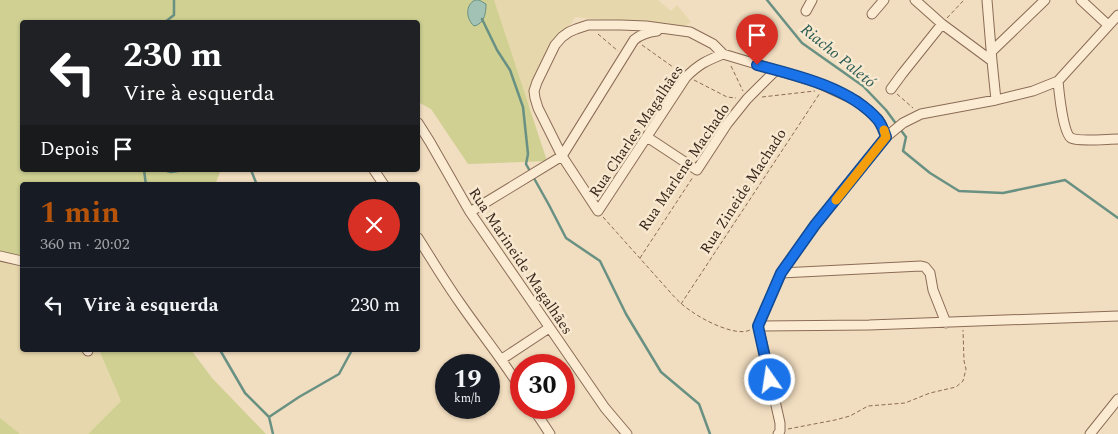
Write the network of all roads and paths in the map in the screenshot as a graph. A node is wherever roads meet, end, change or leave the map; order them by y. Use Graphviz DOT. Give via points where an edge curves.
graph roads {
  1 [pos="812,0"];
  2 [pos="884,0"];
  3 [pos="915,0"];
  4 [pos="964,0"];
  5 [pos="987,0"];
  6 [pos="1045,0"];
  7 [pos="1081,0"];
  8 [pos="806,11"];
  9 [pos="872,14"];
  10 [pos="1118,15"];
  11 [pos="942,24"];
  12 [pos="588,25"];
  13 [pos="1108,25"];
  14 [pos="667,29"];
  15 [pos="634,40"];
  16 [pos="723,54"];
  17 [pos="624,56"];
  18 [pos="991,56"];
  19 [pos="776,70"];
  20 [pos="686,77"];
  21 [pos="1058,81"];
  22 [pos="891,89"];
  23 [pos="747,99"];
  24 [pos="996,100"];
  25 [pos="922,114"];
  26 [pos="420,126"];
  27 [pos="647,137"];
  28 [pos="886,137"];
  29 [pos="1118,139"];
  30 [pos="562,156"];
  31 [pos="697,170"];
  32 [pos="598,211"];
  33 [pos="470,212"];
  34 [pos="420,241"];
  35 [pos="0,256"];
  36 [pos="639,259"];
  37 [pos="20,261"];
  38 [pos="781,273"];
  39 [pos="681,304"];
  40 [pos="1118,316"];
  41 [pos="963,322"];
  42 [pos="946,323"];
  43 [pos="758,326"];
  44 [pos="549,328"];
  45 [pos="502,359"];
  46 [pos="510,372"];
  47 [pos="1118,399"];
  48 [pos="540,419"];
  49 [pos="779,432"];
  50 [pos="550,434"];
  51 [pos="627,434"];
  52 [pos="1090,434"];
  1 -- 8 [label="street"];
  2 -- 9 [label="street"];
  3 -- 11 [label="street"];
  4 -- 11 [label="path"];
  5 -- 18 [label="street"];
  6 -- 18 [label="street"];
  7 -- 13 [label="street"];
  10 -- 13 [label="street"];
  11 -- 18 [label="street"];
  11 -- 22 [label="street"];
  12 -- 14 [label="street"];
  12 -- 17 [label="path"];
  12 -- 30 [label="street" via="569,32 555,45 534,91 538,108"];
  13 -- 21 [label="street"];
  14 -- 15 [label="street" via="648,32"];
  14 -- 16 [label="street" via="690,32 713,44"];
  15 -- 17 [label="street"];
  15 -- 20 [label="path"];
  16 -- 19 [label="street"];
  16 -- 20 [label="street, Rua Charles Magalhães" via="696,67"];
  16 -- 23 [label="path" via="734,69"];
  17 -- 30 [label="street"];
  18 -- 24 [label="street"];
  19 -- 23 [label="street, Rua Marlene Machado"];
  19 -- 28 [label="street" via="816,82 857,101 878,120"];
  20 -- 23 [label="path" via="727,97"];
  20 -- 27 [label="street, Rua Charles Magalhães"];
  21 -- 24 [label="street"];
  21 -- 29 [label="street" via="1068,136 1076,140"];
  22 -- 25 [label="path"];
  23 -- 31 [label="street, Rua Marlene Machado"];
  23 -- 39 [label="path, Rua Zineide Machado" via="822,90"];
  24 -- 25 [label="street"];
  25 -- 28 [label="street"];
  26 -- 33 [label="street, Rua Marineide Magalhães"];
  27 -- 31 [label="street"];
  27 -- 32 [label="street, Rua Charles Magalhães"];
  28 -- 38 [label="street"];
  30 -- 32 [label="street"];
  30 -- 33 [label="street"];
  31 -- 36 [label="path, Rua Marlene Machado"];
  32 -- 36 [label="path"];
  33 -- 44 [label="street, Rua Marineide Magalhães"];
  34 -- 45 [label="street" via="459,302"];
  35 -- 37 [label="street"];
  36 -- 39 [label="path"];
  38 -- 42 [label="street" via="926,267"];
  38 -- 43 [label="street"];
  39 -- 43 [label="path" via="730,330 748,332"];
  40 -- 41 [label="street"];
  41 -- 42 [label="street"];
  41 -- 49 [label="path" via="966,368 963,381 956,387 905,403 868,406 850,416"];
  42 -- 43 [label="street"];
  43 -- 49 [label="street" via="780,423"];
  44 -- 45 [label="street"];
  44 -- 51 [label="street, Rua Marineide Magalhães"];
  45 -- 46 [label="street"];
  47 -- 52 [label="street"];
  48 -- 50 [label="street"];
}
